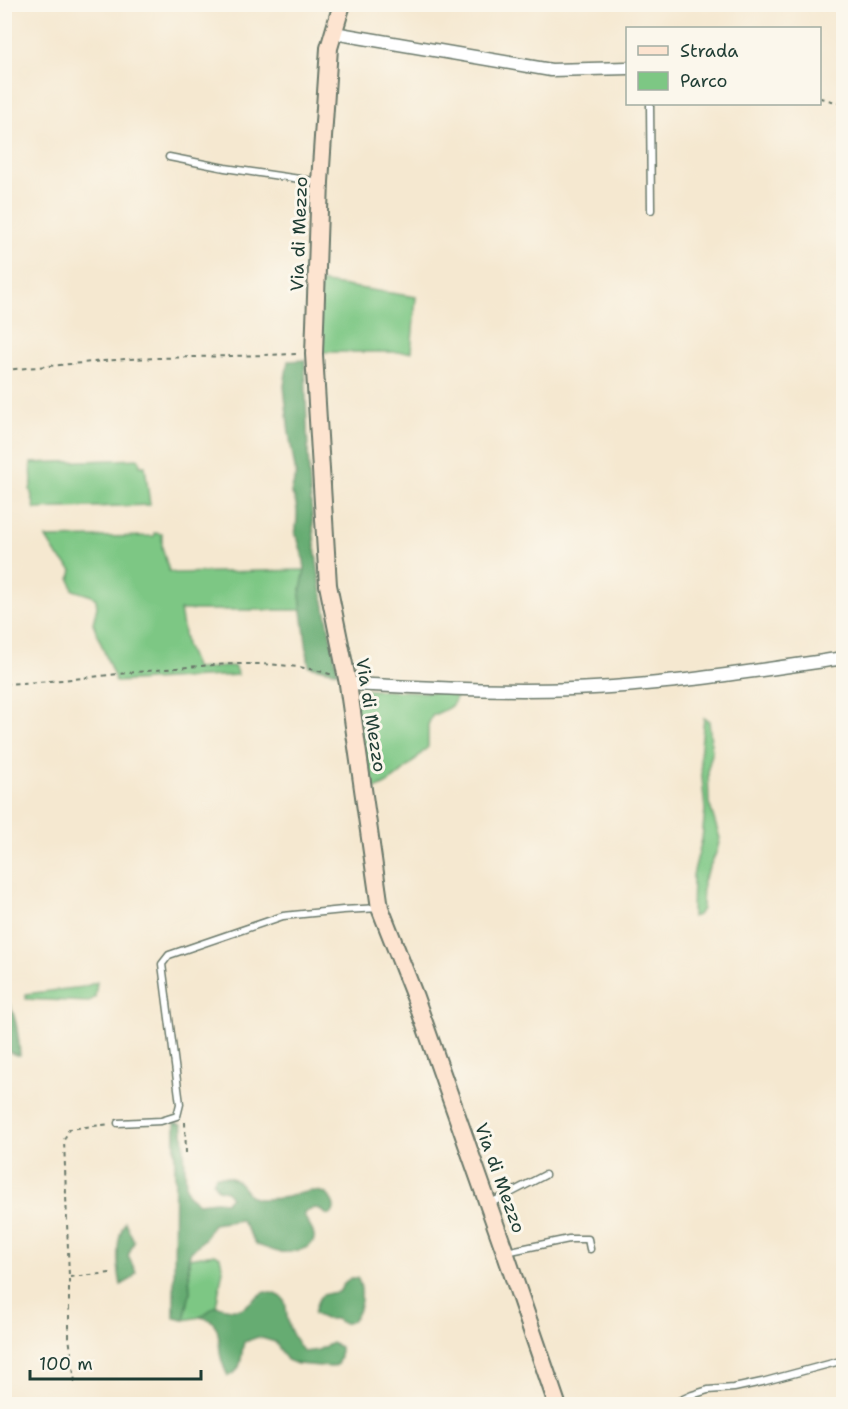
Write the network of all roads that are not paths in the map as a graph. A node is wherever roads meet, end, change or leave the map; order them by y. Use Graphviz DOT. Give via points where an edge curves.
graph roads {
  1 [pos="342,4"];
  2 [pos="334,33"];
  3 [pos="626,68"];
  4 [pos="650,105"];
  5 [pos="169,157"];
  6 [pos="320,182"];
  7 [pos="651,210"];
  8 [pos="843,658"];
  9 [pos="348,684"];
  10 [pos="380,908"];
  11 [pos="118,1123"];
  12 [pos="545,1175"];
  13 [pos="488,1204"];
  14 [pos="590,1249"];
  15 [pos="505,1252"];
  16 [pos="843,1360"];
  17 [pos="557,1404"];
  18 [pos="672,1404"];
  1 -- 2 [label="main road, Via di Mezzo"];
  2 -- 3 [label="street" via="551,70"];
  2 -- 6 [label="main road, Via di Mezzo" via="329,48"];
  4 -- 7 [label="lane"];
  5 -- 6 [label="lane"];
  6 -- 9 [label="main road, Via di Mezzo" via="314,354 328,585"];
  8 -- 9 [label="street" via="571,689"];
  9 -- 10 [label="main road, Via di Mezzo"];
  10 -- 11 [label="lane" via="283,916 169,955 162,964 180,1104 177,1116"];
  10 -- 13 [label="main road, Via di Mezzo"];
  12 -- 13 [label="lane"];
  13 -- 15 [label="main road, Via di Mezzo"];
  14 -- 15 [label="lane" via="588,1239 569,1239"];
  15 -- 17 [label="main road, Via di Mezzo"];
  16 -- 18 [label="lane" via="762,1382 708,1390"];
}
